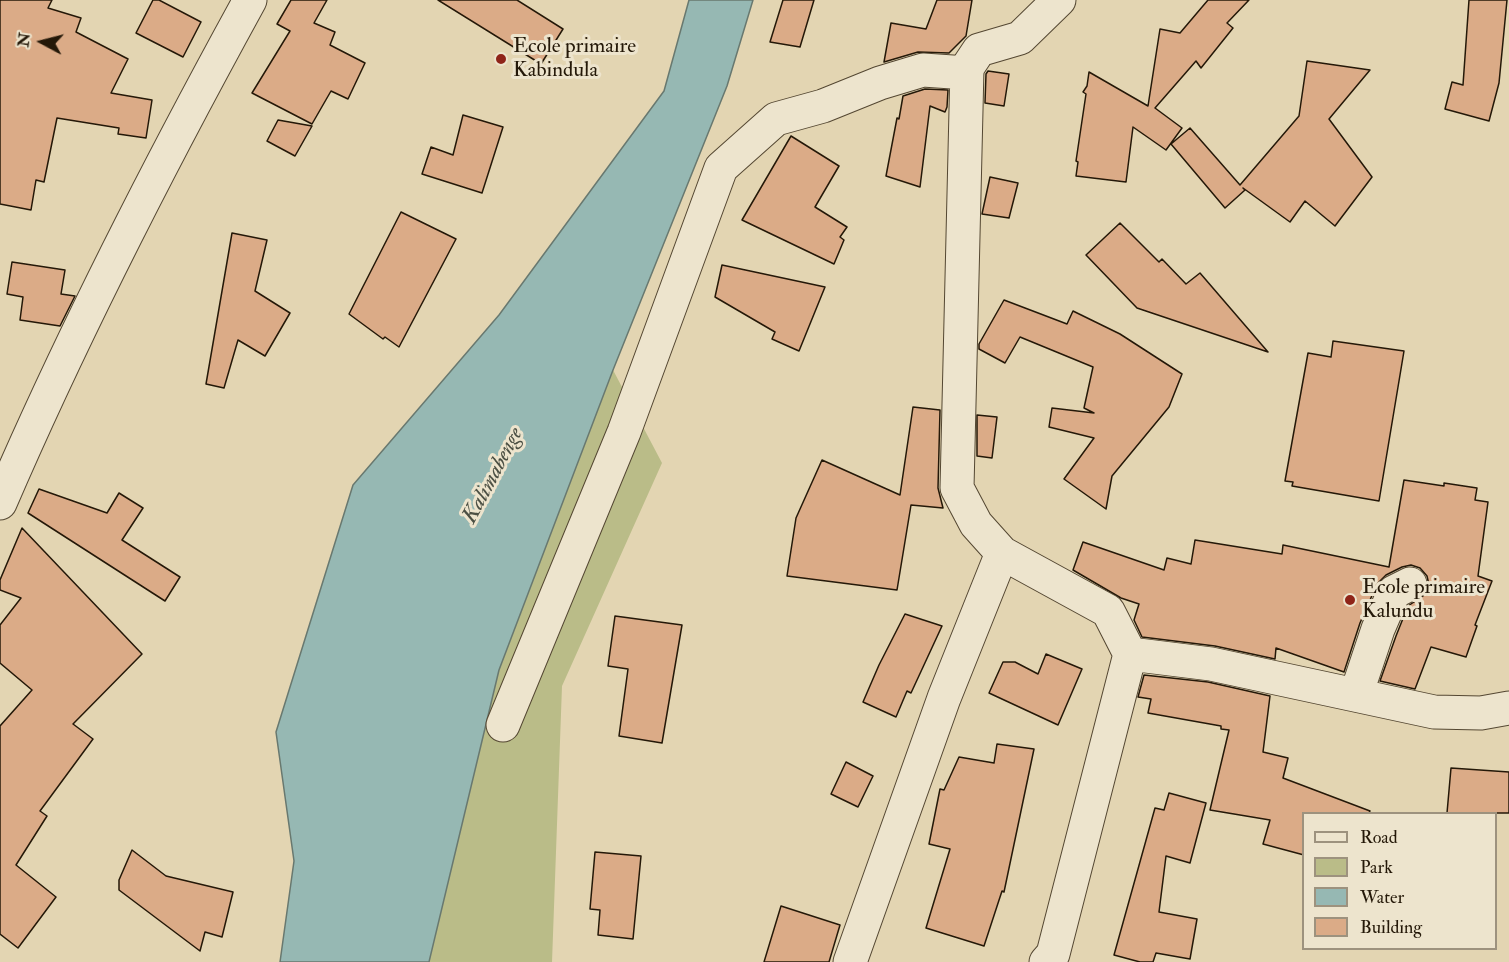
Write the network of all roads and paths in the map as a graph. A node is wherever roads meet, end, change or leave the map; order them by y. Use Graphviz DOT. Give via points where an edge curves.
graph roads {
  1 [pos="250,0"];
  2 [pos="1059,0"];
  3 [pos="967,73"];
  4 [pos="0,503"];
  5 [pos="1002,554"];
  6 [pos="1410,584"];
  7 [pos="1130,654"];
  8 [pos="1356,695"];
  9 [pos="1509,708"];
  10 [pos="504,725"];
  11 [pos="850,962"];
  12 [pos="1046,962"];
  1 -- 4 [label="street" via="140,206"];
  2 -- 3 [label="street" via="1020,38 979,50"];
  3 -- 5 [label="street" via="957,488 976,524"];
  3 -- 10 [label="street" via="923,70 776,119 721,168 624,432"];
  5 -- 7 [label="street" via="1108,611"];
  5 -- 11 [label="street" via="944,698"];
  6 -- 8 [label="street" via="1394,592"];
  7 -- 8 [label="street" via="1211,664"];
  7 -- 12 [label="street" via="1053,954"];
  8 -- 9 [label="street" via="1434,712 1481,713"];
}
